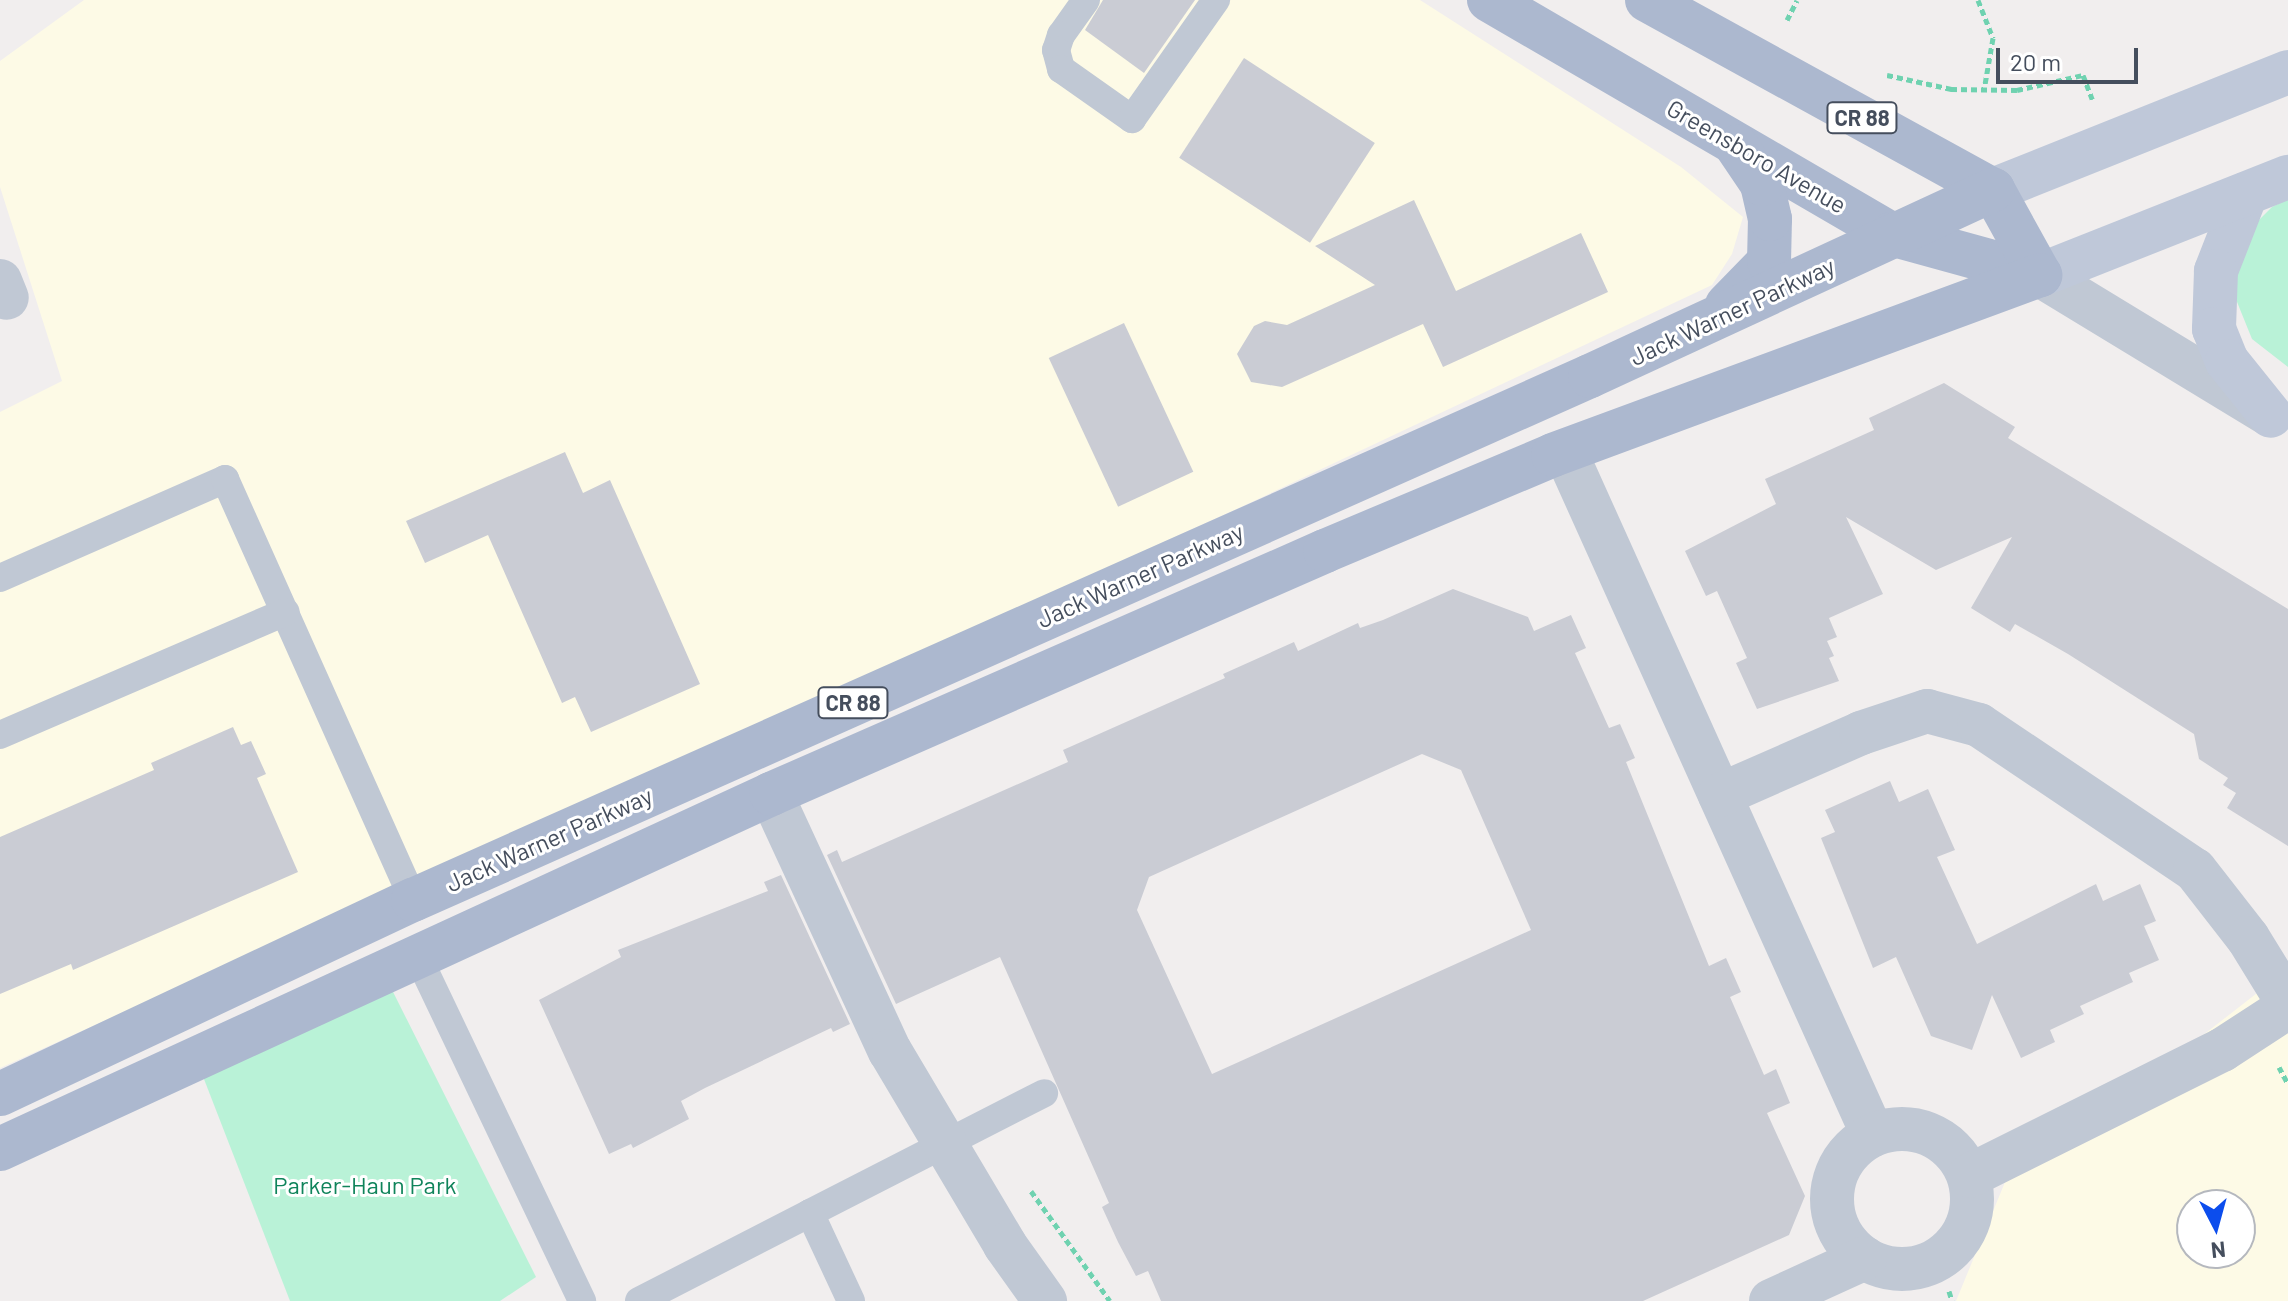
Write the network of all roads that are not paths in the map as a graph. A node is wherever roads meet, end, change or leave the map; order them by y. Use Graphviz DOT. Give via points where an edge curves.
graph roads {
  1 [pos="1086,0"];
  2 [pos="1216,0"];
  3 [pos="1489,0"];
  4 [pos="1647,0"];
  5 [pos="2288,72"];
  6 [pos="1736,145"];
  7 [pos="2288,177"];
  8 [pos="1993,190"];
  9 [pos="2246,194"];
  10 [pos="1891,234"];
  11 [pos="2040,275"];
  12 [pos="1711,321"];
  13 [pos="2280,421"];
  14 [pos="1565,451"];
  15 [pos="0,578"];
  16 [pos="286,612"];
  17 [pos="0,735"];
  18 [pos="771,794"];
  19 [pos="1720,795"];
  20 [pos="413,900"];
  21 [pos="419,959"];
  22 [pos="2288,1005"];
  23 [pos="1044,1093"];
  24 [pos="0,1094"];
  25 [pos="1873,1135"];
  26 [pos="943,1141"];
  27 [pos="0,1149"];
  28 [pos="1969,1176"];
  29 [pos="810,1213"];
  30 [pos="1865,1258"];
  31 [pos="582,1301"];
  32 [pos="639,1301"];
  33 [pos="851,1301"];
  34 [pos="1045,1301"];
  35 [pos="1771,1301"];
  1 -- 2 [label="lane" via="1061,35 1056,50 1061,69 1132,119"];
  3 -- 6 [label="main road, Greensboro Avenue / CR 88"];
  4 -- 8 [label="main road, CR 88"];
  5 -- 8 [label="main road, Jack Warner Parkway / CR 88"];
  6 -- 10 [label="main road, Greensboro Avenue / CR 88"];
  6 -- 12 [label="main road, CR 88" via="1762,184 1770,219 1769,262"];
  7 -- 9 [label="main road"];
  8 -- 10 [label="main road, Jack Warner Parkway / CR 88"];
  8 -- 11 [label="main road, Greensboro Avenue"];
  9 -- 11 [label="main road"];
  9 -- 13 [label="main road" via="2216,271 2214,329 2227,361"];
  10 -- 11 [label="main road, Greensboro Avenue / CR 88"];
  10 -- 12 [label="main road, Jack Warner Parkway / CR 88"];
  11 -- 13 [label="street, Greensboro Avenue"];
  11 -- 14 [label="main road"];
  12 -- 20 [label="main road, Jack Warner Parkway / CR 88"];
  14 -- 18 [label="main road"];
  14 -- 19 [label="street"];
  15 -- 16 [label="lane" via="225,479"];
  16 -- 17 [label="lane"];
  16 -- 20 [label="lane"];
  18 -- 21 [label="main road"];
  18 -- 26 [label="street" via="890,1051"];
  19 -- 22 [label="street" via="1861,733 1927,711 1979,725 2195,870 2248,938"];
  19 -- 25 [label="street"];
  20 -- 24 [label="main road, Jack Warner Parkway / CR 88"];
  21 -- 27 [label="main road"];
  21 -- 31 [label="lane"];
  22 -- 28 [label="street" via="2222,1050"];
  23 -- 26 [label="lane"];
  25 -- 28 [label="street" via="1896,1129 1920,1131 1942,1141"];
  25 -- 30 [label="street" via="1838,1167 1832,1191 1842,1237"];
  26 -- 29 [label="lane"];
  26 -- 34 [label="street"];
  28 -- 30 [label="street" via="1970,1220 1943,1256 1902,1270"];
  29 -- 32 [label="lane"];
  29 -- 33 [label="lane"];
  30 -- 35 [label="street"];
}
